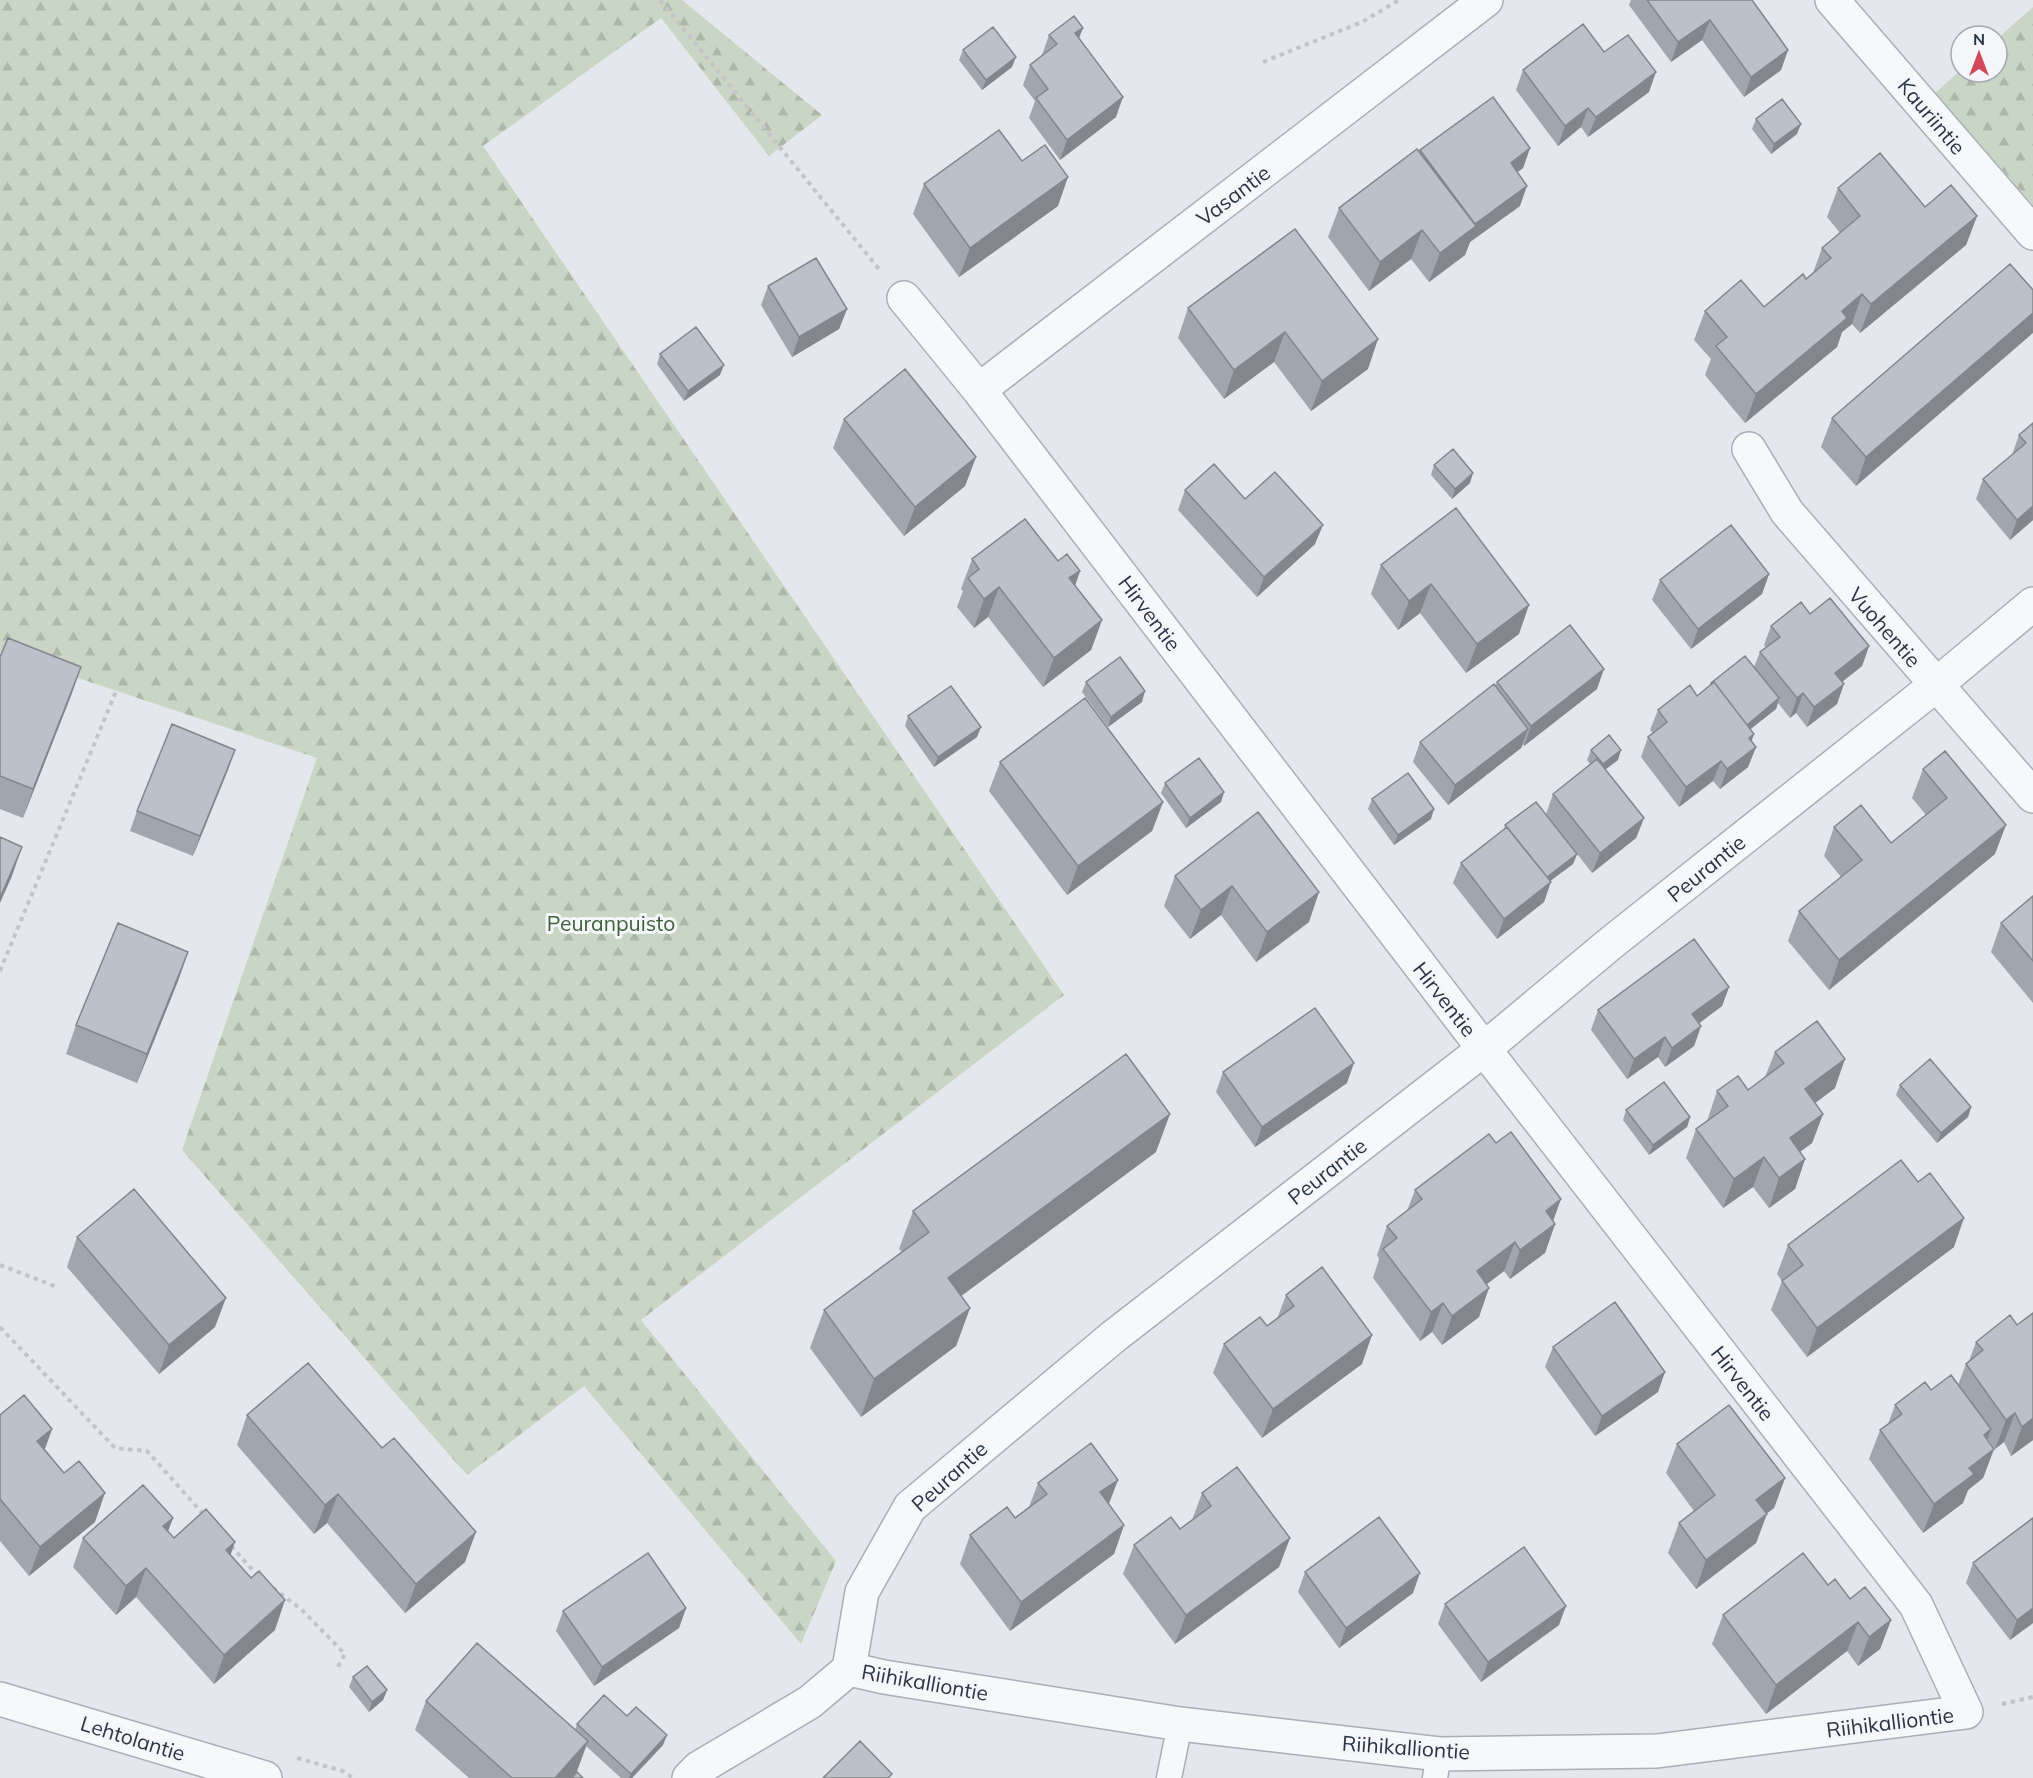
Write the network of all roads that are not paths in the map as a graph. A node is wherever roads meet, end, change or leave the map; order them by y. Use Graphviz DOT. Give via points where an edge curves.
graph roads {
  1 [pos="1486,0"];
  2 [pos="1832,0"];
  3 [pos="2033,233"];
  4 [pos="904,298"];
  5 [pos="979,390"];
  6 [pos="1749,449"];
  7 [pos="2033,604"];
  8 [pos="1936,685"];
  9 [pos="2033,796"];
  10 [pos="1484,1048"];
  11 [pos="849,1669"];
  12 [pos="0,1699"];
  13 [pos="1966,1712"];
  14 [pos="1180,1724"];
  15 [pos="1437,1766"];
  16 [pos="265,1778"];
  17 [pos="689,1778"];
  18 [pos="1169,1778"];
  1 -- 5 [label="street, Vasantie"];
  2 -- 3 [label="street, Kauriintie"];
  4 -- 5 [label="street, Hirventie"];
  5 -- 10 [label="street, Hirventie"];
  6 -- 8 [label="street, Vuohentie" via="1787,512"];
  7 -- 8 [label="street, Peurantie"];
  8 -- 9 [label="street, Vuohentie"];
  8 -- 10 [label="street, Peurantie"];
  10 -- 11 [label="street, Peurantie" via="1113,1337 910,1507 862,1592"];
  10 -- 13 [label="street, Hirventie" via="1916,1605"];
  11 -- 14 [label="street, Riihikalliontie"];
  11 -- 17 [label="street" via="810,1702 699,1768"];
  12 -- 16 [label="street, Lehtolantie"];
  13 -- 15 [label="street, Riihikalliontie" via="1656,1751"];
  14 -- 15 [label="street, Riihikalliontie"];
  14 -- 18 [label="lane"];
}
